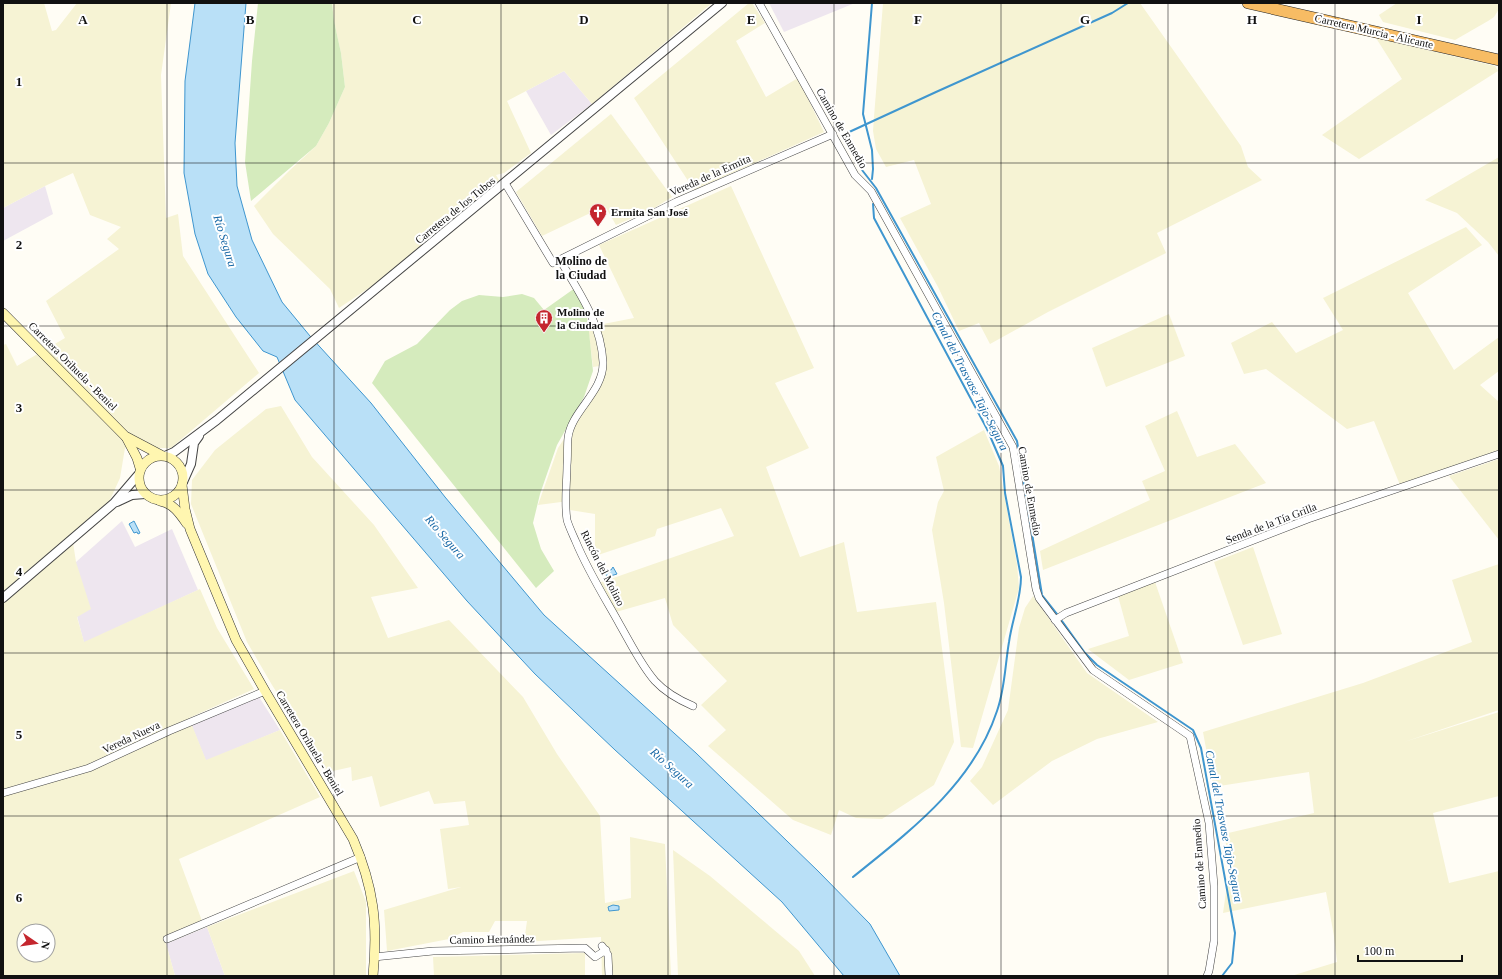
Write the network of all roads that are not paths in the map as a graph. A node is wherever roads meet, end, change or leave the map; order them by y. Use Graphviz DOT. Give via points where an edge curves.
graph roads {
  1 [pos="722,3"];
  2 [pos="759,3"];
  3 [pos="1248,3"];
  4 [pos="1499,60"];
  5 [pos="833,134"];
  6 [pos="505,183"];
  7 [pos="560,260"];
  8 [pos="5,317"];
  9 [pos="200,433"];
  10 [pos="125,436"];
  11 [pos="1499,454"];
  12 [pos="163,455"];
  13 [pos="139,472"];
  14 [pos="182,484"];
  15 [pos="145,494"];
  16 [pos="159,500"];
  17 [pos="114,503"];
  18 [pos="190,529"];
  19 [pos="3,598"];
  20 [pos="1055,620"];
  21 [pos="265,691"];
  22 [pos="693,706"];
  23 [pos="3,793"];
  24 [pos="361,858"];
  25 [pos="167,939"];
  26 [pos="374,957"];
  27 [pos="373,976"];
  28 [pos="609,976"];
  29 [pos="1207,976"];
  1 -- 6 [label="street, Carretera de los Tubos"];
  2 -- 5 [label="street, Camino de Enmedio"];
  3 -- 4 [label="highway, Carretera Murcia - Alicante"];
  5 -- 7 [label="street, Vereda de la Ermita" via="676,202"];
  5 -- 20 [label="street, Camino de Enmedio" via="855,175 871,190 1013,447 1036,589 1044,606"];
  6 -- 7 [label="street" via="553,263"];
  6 -- 9 [label="street, Carretera de los Tubos"];
  7 -- 22 [label="street, Rincón del Molino" via="594,320 602,348 603,364 599,381 574,422 568,437 565,495 568,521 595,582 648,671 665,691"];
  8 -- 10 [label="main road, Carretera Orihuela - Beniel"];
  9 -- 12 [label="street, Carretera de los Tubos" via="174,452"];
  9 -- 14 [label="street, Carretera de los Tubos" via="194,443 190,464"];
  10 -- 12 [label="main road, Carretera Orihuela - Beniel"];
  10 -- 13 [label="main road, Carretera Orihuela - Beniel" via="137,458"];
  11 -- 20 [label="street, Senda de la Tía Grilla" via="1308,520 1066,613"];
  12 -- 13 [label="main road" via="149,459"];
  12 -- 14 [label="main road" via="178,463 182,472"];
  13 -- 15 [label="main road" via="140,487"];
  13 -- 17 [label="street"];
  14 -- 16 [label="main road" via="173,497"];
  14 -- 18 [label="main road, Carretera Orihuela - Beniel"];
  15 -- 16 [label="main road"];
  15 -- 17 [label="street" via="132,495"];
  16 -- 18 [label="main road, Carretera Orihuela - Beniel" via="173,507"];
  17 -- 19 [label="street"];
  18 -- 21 [label="main road, Carretera Orihuela - Beniel" via="236,640"];
  20 -- 29 [label="street, Camino de Enmedio" via="1093,670 1190,736 1209,823 1214,886 1214,941"];
  21 -- 23 [label="street, Vereda Nueva" via="89,768"];
  21 -- 24 [label="main road, Carretera Orihuela - Beniel" via="353,839"];
  24 -- 25 [label="street"];
  24 -- 26 [label="main road, Carretera Orihuela - Beniel" via="374,910"];
  26 -- 27 [label="main road, Carretera Orihuela - Beniel"];
  26 -- 28 [label="street, Camino Hernández" via="433,951 585,948 595,957 604,948 608,955"];
}
